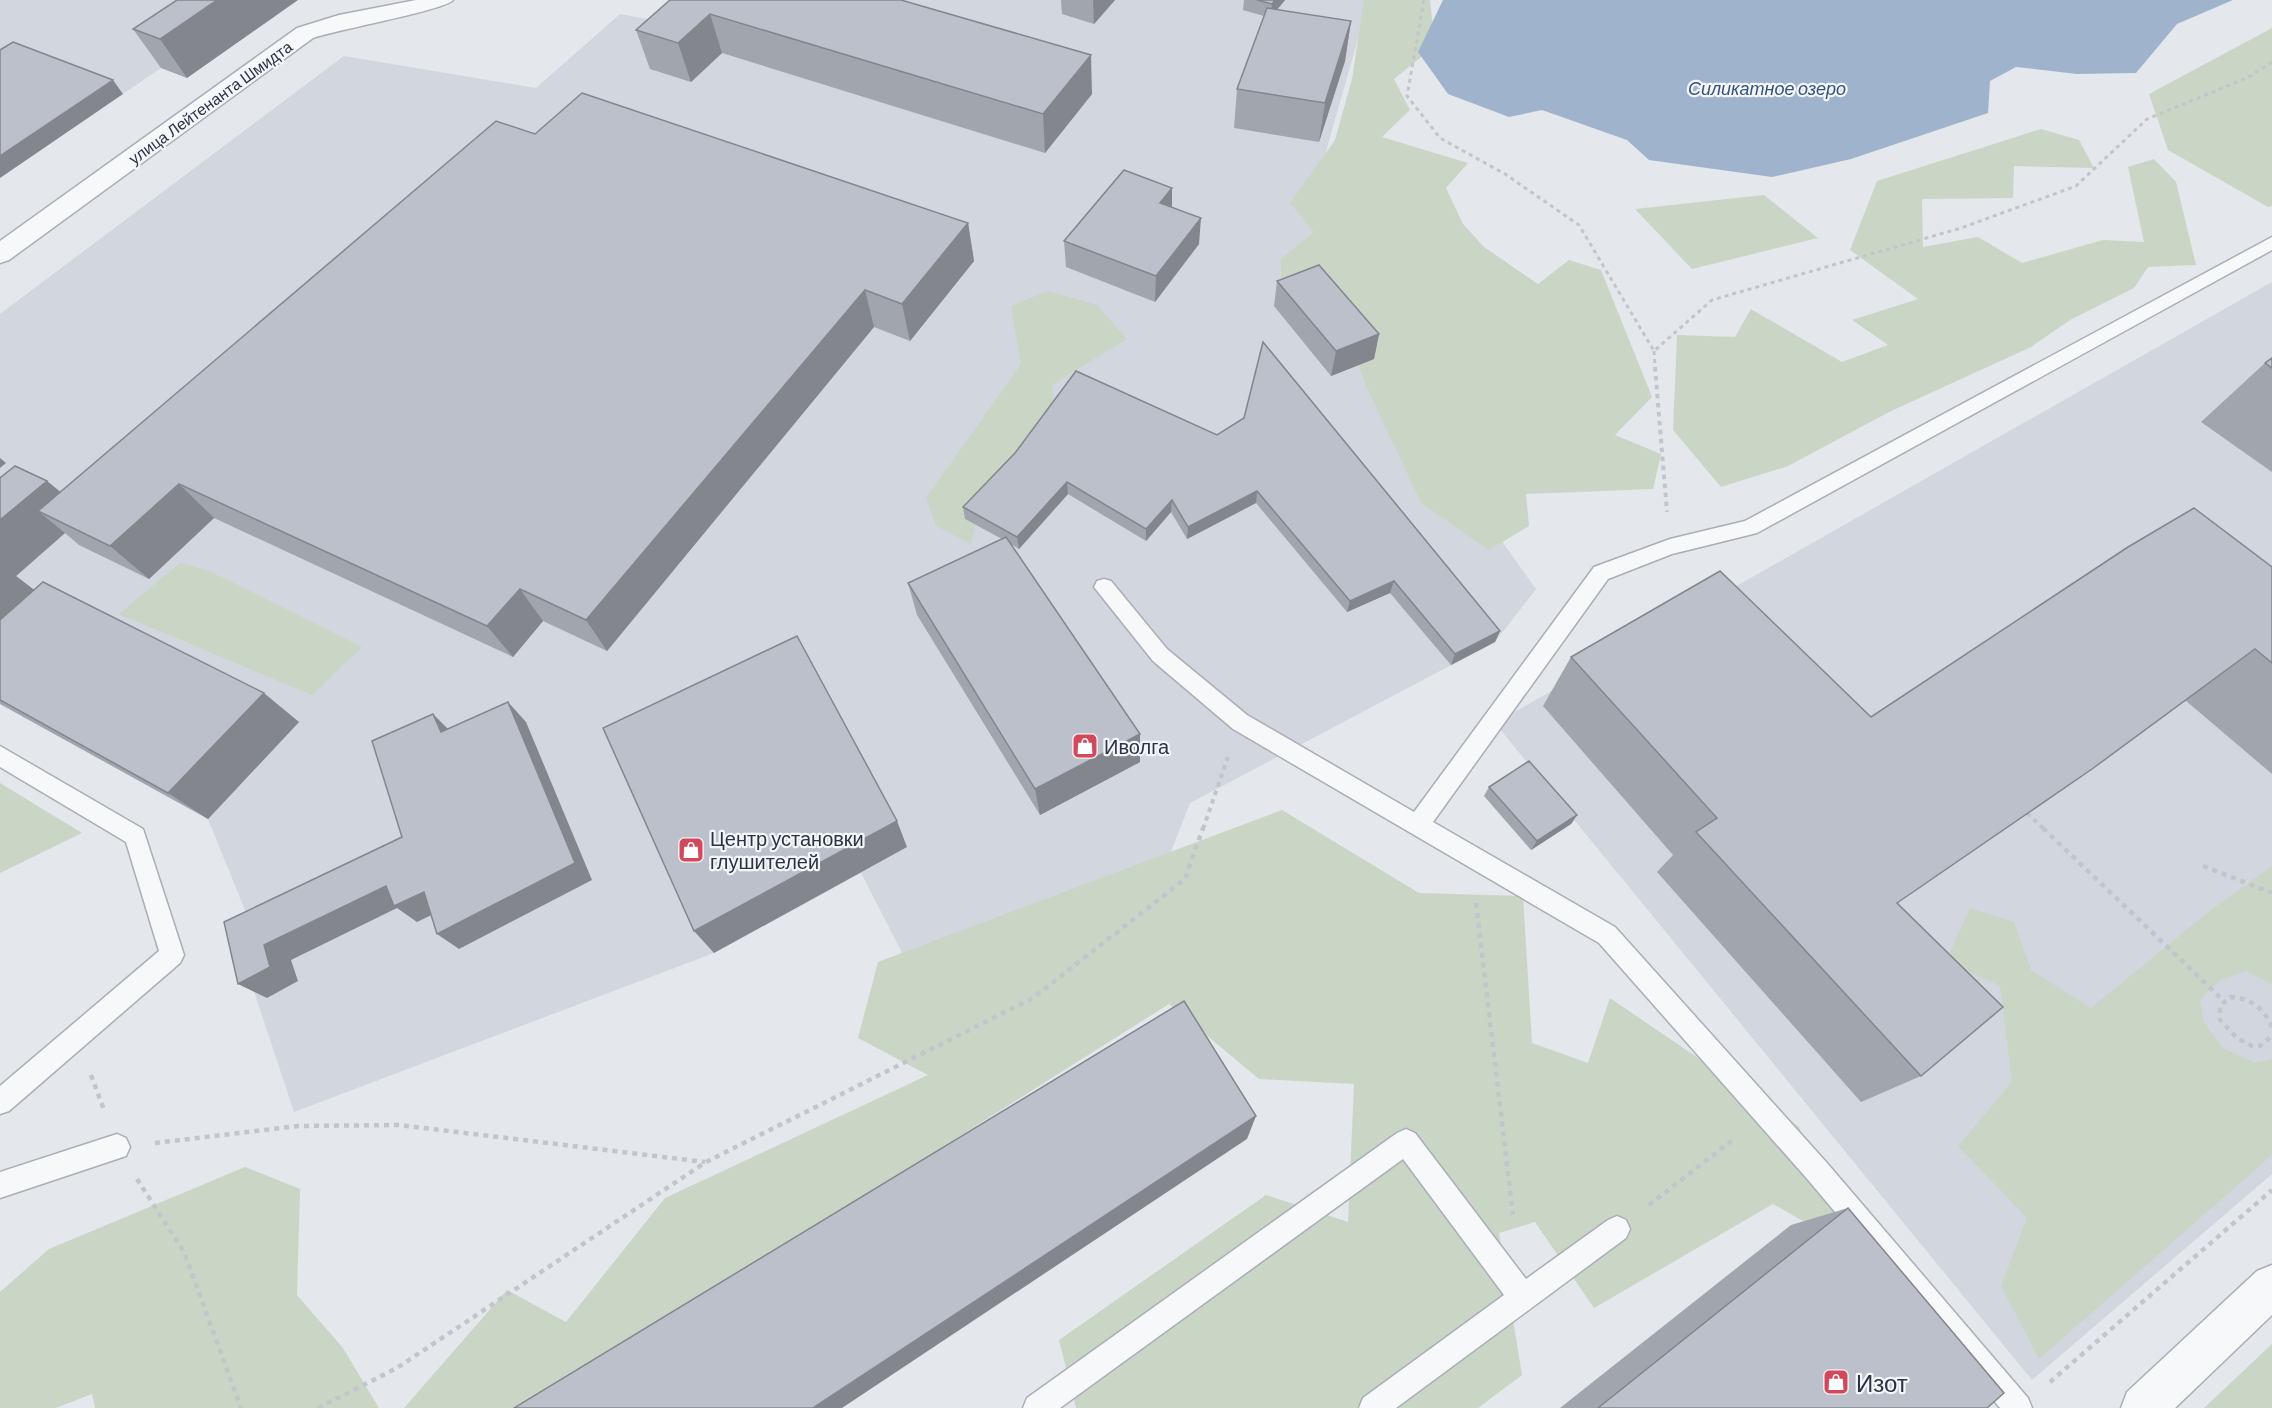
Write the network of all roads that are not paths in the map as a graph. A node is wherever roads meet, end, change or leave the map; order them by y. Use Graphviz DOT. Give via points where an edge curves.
graph roads {
  1 [pos="442,0"];
  2 [pos="2272,243"];
  3 [pos="0,254"];
  4 [pos="1104,587"];
  5 [pos="0,756"];
  6 [pos="1417,826"];
  7 [pos="0,1102"];
  8 [pos="117,1147"];
  9 [pos="0,1185"];
  10 [pos="1617,1229"];
  11 [pos="2272,1286"];
  12 [pos="1524,1299"];
  13 [pos="1053,1404"];
  14 [pos="1373,1408"];
  15 [pos="2018,1408"];
  16 [pos="2142,1408"];
  1 -- 3 [label="street, улица Лейтенанта Шмидта" via="331,22 304,33"];
  2 -- 6 [label="lane" via="1750,528 1670,547 1601,573"];
  4 -- 6 [label="lane" via="1160,655 1240,722"];
  5 -- 7 [label="lane" via="135,836 172,955"];
  6 -- 15 [label="lane" via="1607,935 1767,1113"];
  8 -- 9 [label="lane"];
  10 -- 12 [label="lane"];
  11 -- 16 [label="street"];
  12 -- 13 [label="lane" via="1406,1142"];
  12 -- 14 [label="lane"];
}
